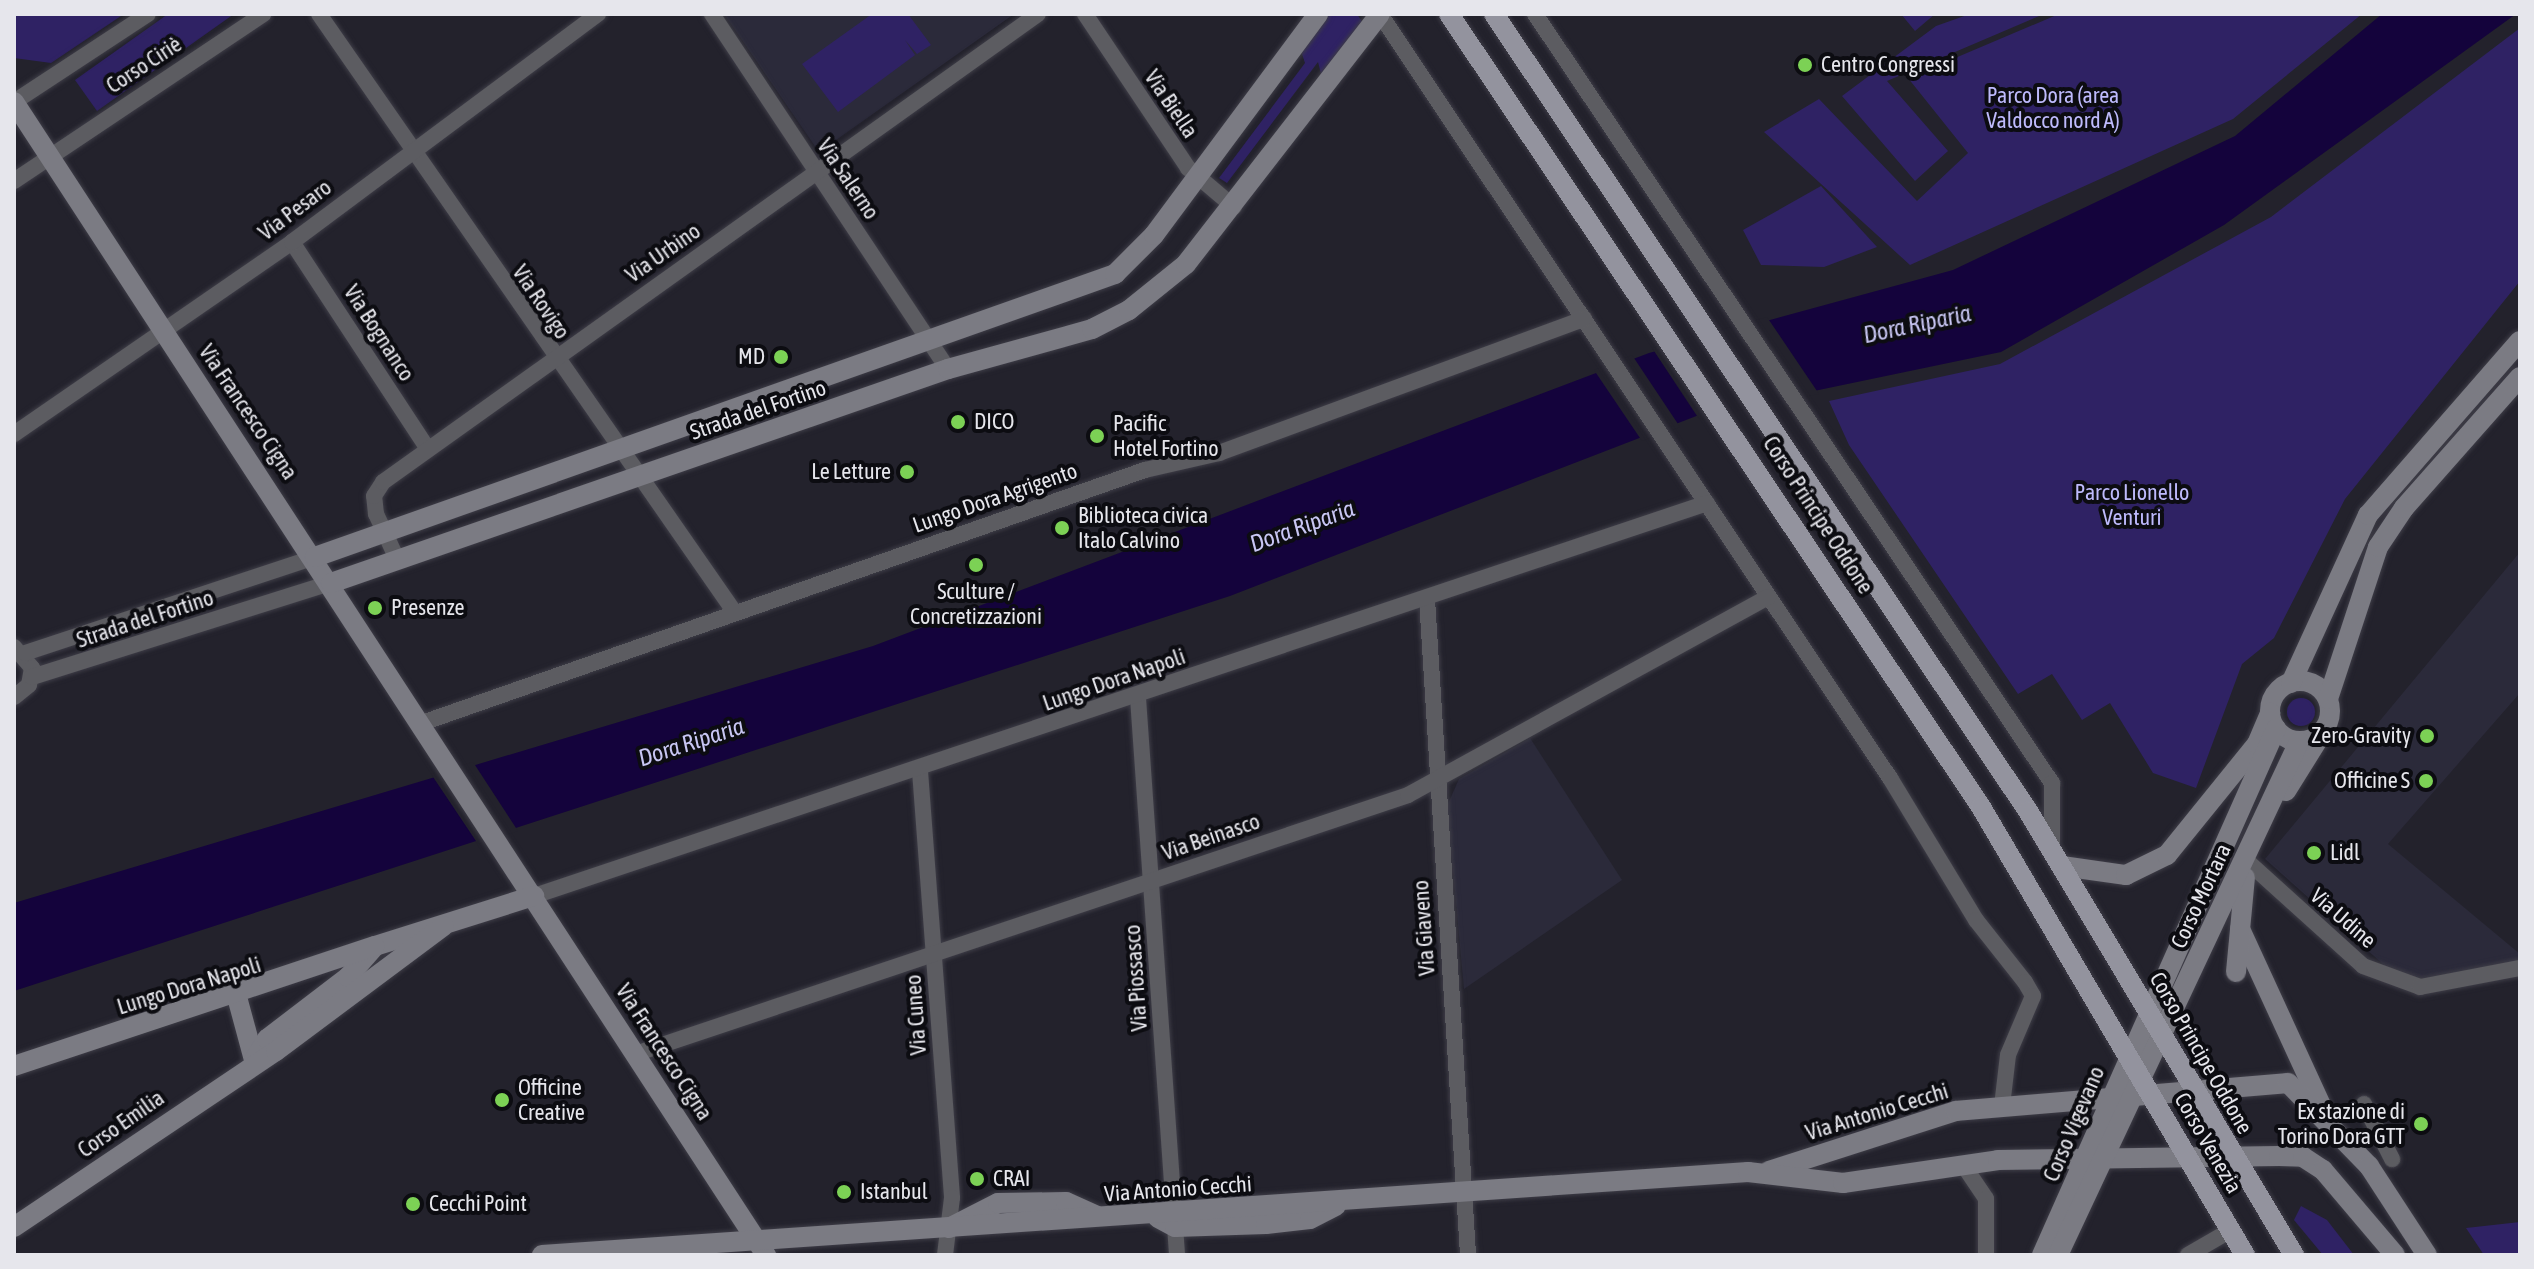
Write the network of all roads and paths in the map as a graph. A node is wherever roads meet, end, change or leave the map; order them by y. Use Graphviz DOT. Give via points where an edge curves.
graph roads {
  1 [pos="148,14"];
  2 [pos="263,14"];
  3 [pos="319,14"];
  4 [pos="598,14"];
  5 [pos="712,14"];
  6 [pos="1038,14"];
  7 [pos="1085,14"];
  8 [pos="1318,14"];
  9 [pos="1380,14"];
  10 [pos="1449,14"];
  11 [pos="1494,14"];
  12 [pos="1535,14"];
  13 [pos="14,102"];
  14 [pos="411,149"];
  15 [pos="49,155"];
  16 [pos="816,173"];
  17 [pos="1196,176"];
  18 [pos="14,181"];
  19 [pos="1234,207"];
  20 [pos="292,242"];
  21 [pos="1584,319"];
  22 [pos="164,329"];
  23 [pos="931,340"];
  24 [pos="2520,341"];
  25 [pos="552,357"];
  26 [pos="948,369"];
  27 [pos="2520,377"];
  28 [pos="14,434"];
  29 [pos="428,449"];
  30 [pos="622,449"];
  31 [pos="640,476"];
  32 [pos="1707,503"];
  33 [pos="386,534"];
  34 [pos="315,557"];
  35 [pos="397,559"];
  36 [pos="331,583"];
  37 [pos="1768,597"];
  38 [pos="1427,599"];
  39 [pos="733,610"];
  40 [pos="19,650"];
  41 [pos="32,677"];
  42 [pos="2291,683"];
  43 [pos="14,697"];
  44 [pos="1138,698"];
  45 [pos="2328,699"];
  46 [pos="2273,721"];
  47 [pos="422,723"];
  48 [pos="2324,730"];
  49 [pos="2299,742"];
  50 [pos="920,771"];
  51 [pos="1435,775"];
  52 [pos="2057,858"];
  53 [pos="2248,862"];
  54 [pos="1151,881"];
  55 [pos="534,896"];
  56 [pos="2237,922"];
  57 [pos="444,926"];
  58 [pos="375,946"];
  59 [pos="933,953"];
  60 [pos="2520,968"];
  61 [pos="2236,972"];
  62 [pos="237,997"];
  63 [pos="2149,1011"];
  64 [pos="2163,1034"];
  65 [pos="638,1053"];
  66 [pos="2130,1055"];
  67 [pos="254,1060"];
  68 [pos="14,1066"];
  69 [pos="2143,1088"];
  70 [pos="2195,1089"];
  71 [pos="2111,1096"];
  72 [pos="2364,1104"];
  73 [pos="2002,1106"];
  74 [pos="2325,1114"];
  75 [pos="2188,1157"];
  76 [pos="2234,1157"];
  77 [pos="2105,1158"];
  78 [pos="2084,1159"];
  79 [pos="2392,1159"];
  80 [pos="1966,1169"];
  81 [pos="1765,1172"];
  82 [pos="1462,1194"];
  83 [pos="1175,1220"];
  84 [pos="14,1227"];
  85 [pos="949,1228"];
  86 [pos="2231,1230"];
  87 [pos="762,1248"];
  88 [pos="595,1253"];
  89 [pos="542,1255"];
  90 [pos="945,1255"];
  91 [pos="1177,1255"];
  92 [pos="1468,1255"];
  93 [pos="1986,1255"];
  94 [pos="2042,1255"];
  95 [pos="2058,1255"];
  96 [pos="2188,1255"];
  97 [pos="2245,1255"];
  98 [pos="2294,1255"];
  99 [pos="2395,1255"];
  100 [pos="2427,1255"];
  1 -- 13 [label="street, Corso Ciriè"];
  2 -- 15 [label="street, Corso Ciriè"];
  3 -- 14 [label="street, Via Rovigo"];
  4 -- 14 [label="street, Via Pesaro"];
  5 -- 16 [label="street, Via Salerno"];
  6 -- 16 [label="street, Via Urbino"];
  7 -- 17 [label="street, Via Biella"];
  8 -- 17 [label="street, Strada del Fortino"];
  9 -- 19 [label="street, Strada del Fortino"];
  9 -- 21 [label="street"];
  10 -- 66 [label="main road, Corso Principe Oddone" via="1663,325 1981,807"];
  11 -- 52 [label="main road, Corso Principe Oddone" via="1699,311"];
  12 -- 52 [label="street" via="1731,298 2052,783"];
  13 -- 15 [label="street, Via Francesco Cigna"];
  14 -- 20 [label="street, Via Pesaro"];
  14 -- 25 [label="street, Via Rovigo"];
  15 -- 18 [label="street, Corso Ciriè"];
  15 -- 22 [label="street, Via Francesco Cigna"];
  16 -- 23 [label="street, Via Salerno"];
  16 -- 25 [label="street, Via Urbino"];
  17 -- 19 [label="street, Via Biella"];
  17 -- 23 [label="street, Strada del Fortino" via="1139,254 1115,274"];
  19 -- 26 [label="street, Strada del Fortino" via="1186,264 1129,310 1092,329"];
  20 -- 22 [label="street, Via Pesaro"];
  20 -- 29 [label="street, Via Bognanco"];
  21 -- 32 [label="street"];
  21 -- 39 [label="street, Lungo Dora Agrigento" via="1443,374"];
  22 -- 28 [label="street, Via Pesaro"];
  22 -- 34 [label="street, Via Francesco Cigna"];
  23 -- 26 [label="street, Via Salerno"];
  23 -- 30 [label="street, Strada del Fortino"];
  24 -- 42 [label="street" via="2368,515"];
  25 -- 29 [label="street, Via Urbino"];
  25 -- 30 [label="street, Via Rovigo"];
  26 -- 31 [label="street, Strada del Fortino"];
  27 -- 45 [label="street" via="2378,547"];
  29 -- 33 [label="street, Via Urbino" via="374,496"];
  30 -- 31 [label="street, Via Rovigo"];
  30 -- 33 [label="street, Strada del Fortino"];
  31 -- 35 [label="street, Strada del Fortino"];
  31 -- 39 [label="street, Via Rovigo"];
  32 -- 37 [label="street"];
  32 -- 38 [label="street, Lungo Dora Napoli"];
  33 -- 34 [label="street, Strada del Fortino"];
  33 -- 35 [label="street, Via Urbino"];
  34 -- 36 [label="street, Via Francesco Cigna"];
  34 -- 40 [label="street, Strada del Fortino"];
  35 -- 36 [label="street, Strada del Fortino"];
  36 -- 41 [label="street, Strada del Fortino"];
  36 -- 47 [label="street, Via Francesco Cigna"];
  37 -- 51 [label="street, Via Beinasco"];
  37 -- 73 [label="street" via="2033,996 2008,1055"];
  38 -- 44 [label="street, Lungo Dora Napoli"];
  38 -- 51 [label="street, Via Giaveno"];
  39 -- 47 [label="street, Lungo Dora Agrigento"];
  40 -- 41 [label="street"];
  41 -- 43 [label="street"];
  42 -- 45 [label="street" via="2313,684"];
  42 -- 46 [label="street" via="2274,698"];
  44 -- 50 [label="street, Lungo Dora Napoli"];
  44 -- 54 [label="street, Via Piossasco"];
  45 -- 48 [label="street"];
  46 -- 49 [label="street"];
  46 -- 52 [label="street" via="2167,855 2126,875"];
  46 -- 63 [label="street, Corso Mortara"];
  47 -- 55 [label="street, Via Francesco Cigna"];
  48 -- 49 [label="street"];
  48 -- 53 [label="street"];
  49 -- 64 [label="street, Corso Mortara"];
  50 -- 55 [label="street, Lungo Dora Napoli"];
  50 -- 59 [label="street, Via Cuneo"];
  51 -- 54 [label="street, Via Beinasco" via="1408,795"];
  51 -- 82 [label="street, Via Giaveno"];
  52 -- 63 [label="main road, Corso Principe Oddone"];
  53 -- 56 [label="street"];
  53 -- 60 [label="street, Via Udine" via="2363,966 2420,987"];
  54 -- 59 [label="street, Via Beinasco"];
  54 -- 83 [label="street, Via Piossasco"];
  55 -- 57 [label="street, Corso Emilia"];
  55 -- 65 [label="street, Via Francesco Cigna"];
  56 -- 61 [label="street"];
  56 -- 74 [label="street"];
  57 -- 58 [label="street, Corso Emilia"];
  57 -- 67 [label="street, Corso Emilia"];
  58 -- 62 [label="street, Lungo Dora Napoli"];
  58 -- 67 [label="street, Corso Emilia" via="348,977 267,1039"];
  59 -- 65 [label="street, Via Beinasco"];
  59 -- 85 [label="street, Via Cuneo"];
  62 -- 67 [label="street"];
  62 -- 68 [label="street, Lungo Dora Napoli"];
  63 -- 64 [label="main road, Corso Principe Oddone"];
  63 -- 66 [label="street, Corso Vigevano"];
  64 -- 69 [label="street, Corso Mortara"];
  64 -- 70 [label="main road, Corso Principe Oddone"];
  65 -- 87 [label="street, Via Francesco Cigna"];
  66 -- 69 [label="main road, Corso Venezia"];
  66 -- 71 [label="street, Corso Vigevano"];
  67 -- 84 [label="street, Corso Emilia"];
  69 -- 70 [label="street, Via Antonio Cecchi"];
  69 -- 71 [label="street, Via Antonio Cecchi"];
  69 -- 75 [label="main road, Corso Venezia"];
  69 -- 77 [label="street, Corso Mortara"];
  70 -- 74 [label="street, Via Antonio Cecchi" via="2288,1083"];
  70 -- 76 [label="main road, Corso Principe Oddone"];
  71 -- 73 [label="street, Via Antonio Cecchi"];
  71 -- 78 [label="street, Corso Vigevano"];
  72 -- 79 [label="street"];
  73 -- 81 [label="street, Via Antonio Cecchi" via="1956,1111"];
  74 -- 100 [label="street" via="2414,1226"];
  75 -- 76 [label="street, Via Antonio Cecchi"];
  75 -- 77 [label="street, Via Antonio Cecchi"];
  75 -- 86 [label="main road, Corso Venezia"];
  76 -- 98 [label="main road, Corso Venezia"];
  76 -- 99 [label="street, Via Antonio Cecchi" via="2292,1156 2316,1164"];
  77 -- 78 [label="street, Via Antonio Cecchi"];
  77 -- 95 [label="street, Corso Vigevano"];
  78 -- 80 [label="street, Via Antonio Cecchi" via="1998,1160"];
  78 -- 94 [label="street, Corso Vigevano"];
  80 -- 81 [label="street, Via Antonio Cecchi" via="1843,1183"];
  80 -- 93 [label="street" via="1986,1199"];
  81 -- 82 [label="street, Via Antonio Cecchi"];
  82 -- 83 [label="street, Via Antonio Cecchi" via="1343,1202 1310,1219"];
  82 -- 92 [label="street, Via Giaveno"];
  83 -- 85 [label="street, Via Antonio Cecchi" via="1150,1215 1100,1218 1066,1202 998,1203"];
  83 -- 91 [label="street, Via Piossasco"];
  85 -- 87 [label="street"];
  85 -- 90 [label="street, Via Cuneo"];
  86 -- 96 [label="street"];
  86 -- 97 [label="main road, Corso Venezia"];
  87 -- 88 [label="street"];
  88 -- 89 [label="street"];
}
